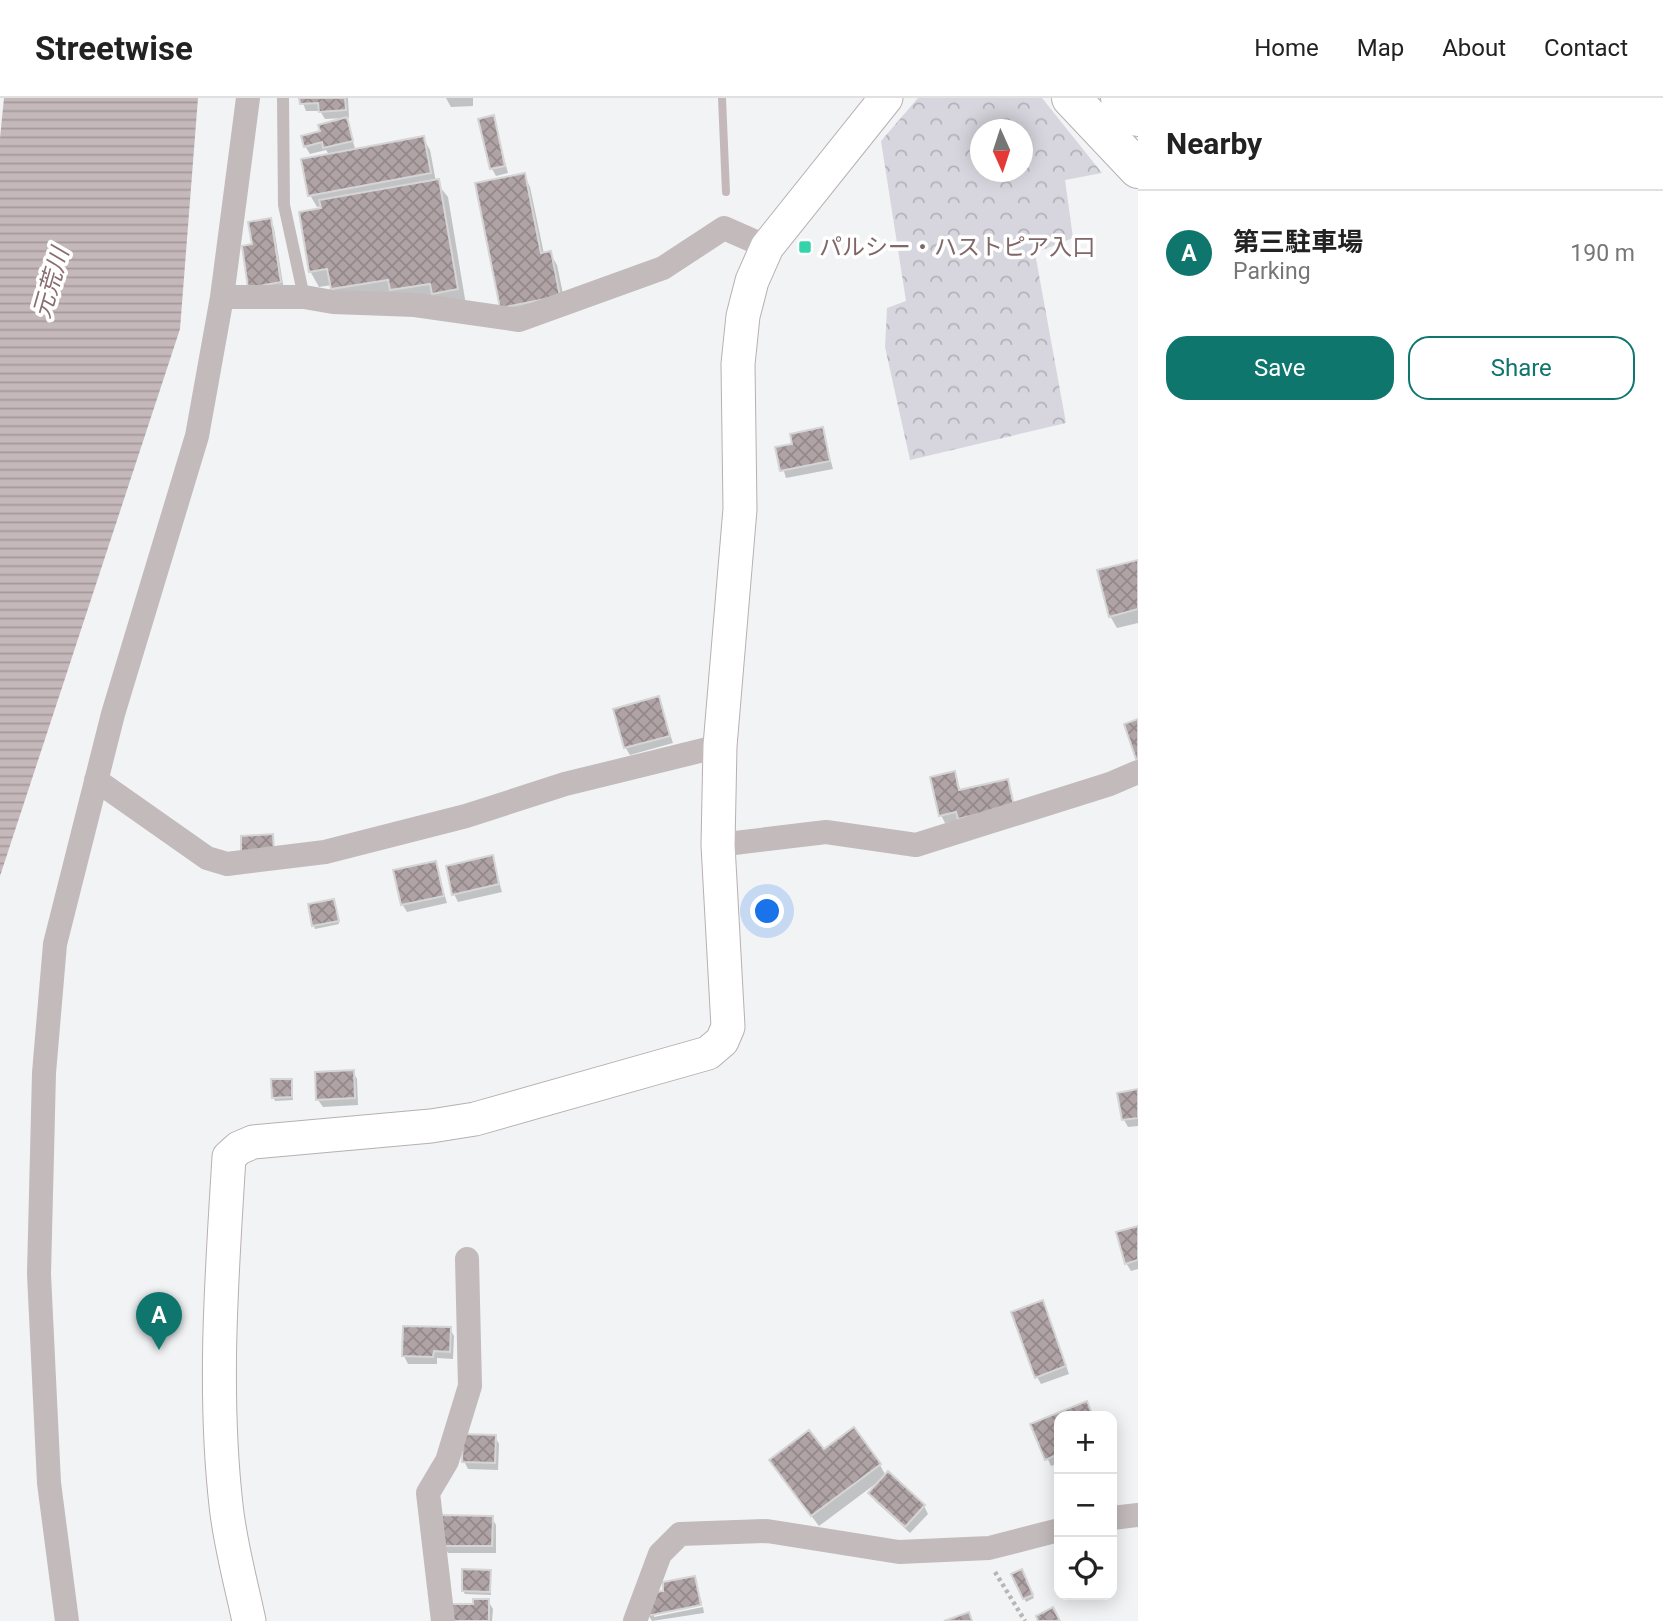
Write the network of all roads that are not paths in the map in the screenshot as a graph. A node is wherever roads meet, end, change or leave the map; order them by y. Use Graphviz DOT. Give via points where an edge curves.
graph roads {
  1 [pos="248,98"];
  2 [pos="282,98"];
  3 [pos="886,98"];
  4 [pos="1072,98"];
  5 [pos="1120,98"];
  6 [pos="1138,117"];
  7 [pos="1138,169"];
  8 [pos="767,247"];
  9 [pos="222,297"];
  10 [pos="304,297"];
  11 [pos="720,746"];
  12 [pos="1138,772"];
  13 [pos="96,780"];
  14 [pos="718,845"];
  15 [pos="467,1259"];
  16 [pos="1138,1515"];
  17 [pos="1117,1517"];
  18 [pos="1054,1531"];
  19 [pos="67,1621"];
  20 [pos="248,1621"];
  21 [pos="443,1621"];
  22 [pos="635,1621"];
  1 -- 9 [label="street"];
  2 -- 10 [label="lane" via="284,205"];
  3 -- 8 [label="street"];
  4 -- 7 [label="highway"];
  5 -- 6 [label="highway"];
  8 -- 10 [label="street" via="724,228 663,268 519,320 415,305"];
  8 -- 11 [label="street" via="743,316 738,364 740,509"];
  9 -- 10 [label="street"];
  9 -- 13 [label="street" via="197,436"];
  11 -- 13 [label="street" via="565,784 466,816 326,852 227,864 207,858"];
  11 -- 14 [label="street"];
  12 -- 14 [label="street" via="916,845 826,832"];
  13 -- 19 [label="street" via="55,944 44,1073 40,1288 49,1483"];
  14 -- 20 [label="street" via="728,1027 722,1041 708,1053 475,1119 253,1142 229,1157 221,1288 221,1440 226,1507"];
  15 -- 21 [label="street" via="470,1387 447,1461 428,1493"];
  16 -- 17 [label="street"];
  18 -- 22 [label="street" via="989,1548 899,1552 767,1531 680,1534 660,1554"];
}
